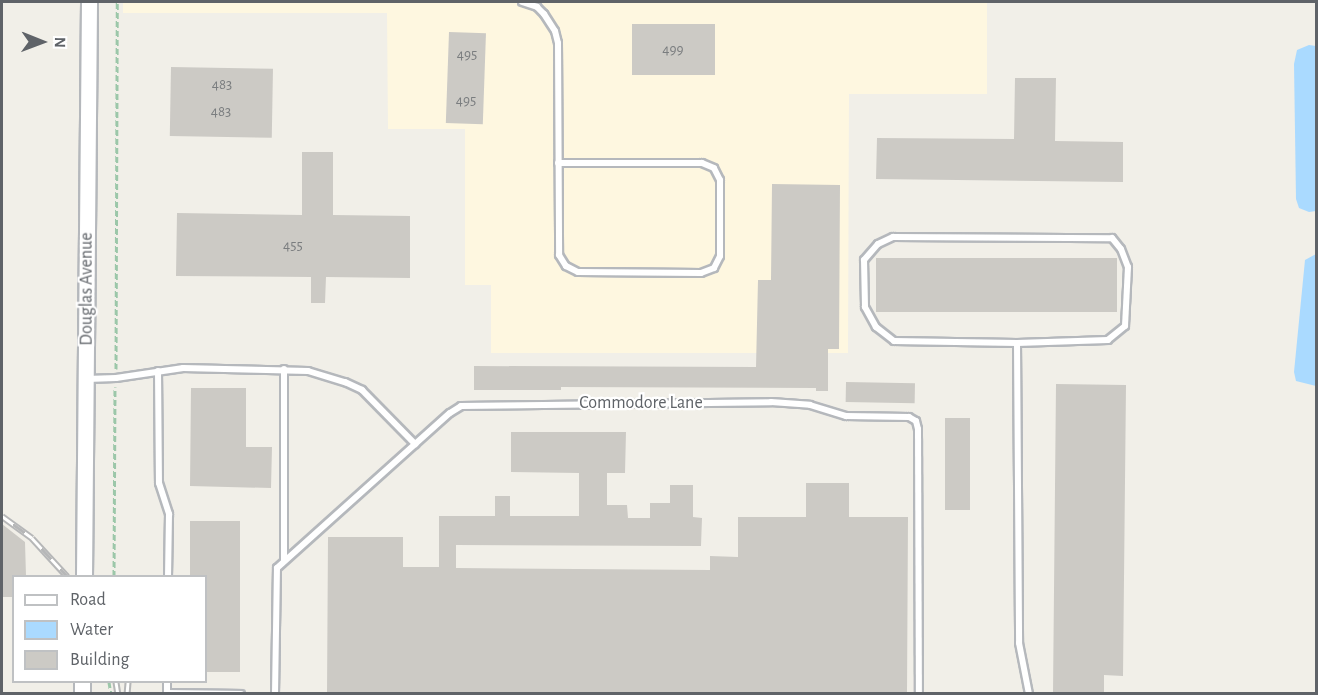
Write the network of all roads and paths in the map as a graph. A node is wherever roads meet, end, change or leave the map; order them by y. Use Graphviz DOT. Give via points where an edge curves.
graph roads {
  1 [pos="89,2"];
  2 [pos="117,2"];
  3 [pos="522,2"];
  4 [pos="558,163"];
  5 [pos="1017,343"];
  6 [pos="116,365"];
  7 [pos="284,369"];
  8 [pos="158,371"];
  9 [pos="87,379"];
  10 [pos="115,391"];
  11 [pos="416,444"];
  12 [pos="284,560"];
  13 [pos="84,575"];
  14 [pos="114,575"];
  15 [pos="168,575"];
  16 [pos="167,683"];
  17 [pos="241,693"];
  18 [pos="275,693"];
  19 [pos="919,693"];
  20 [pos="1029,693"];
  1 -- 9 [label="street, Douglas Avenue"];
  2 -- 6 [label="path"];
  3 -- 4 [label="lane" via="544,14 558,43"];
  4 -- 4 [label="lane" via="559,255 566,266 578,273 701,273 714,268 720,256 720,180 714,168 702,163"];
  5 -- 5 [label="lane" via="1108,340 1125,326 1128,267 1112,238 893,237 878,244 864,260 865,307 876,327 894,341"];
  5 -- 20 [label="lane" via="1019,643"];
  7 -- 8 [label="lane"];
  7 -- 11 [label="lane" via="327,376 362,390"];
  7 -- 12 [label="lane"];
  8 -- 9 [label="lane"];
  8 -- 15 [label="lane" via="159,483 169,514"];
  9 -- 13 [label="street, Douglas Avenue"];
  10 -- 14 [label="path"];
  11 -- 12 [label="lane, Commodore Lane"];
  11 -- 19 [label="lane, Commodore Lane" via="450,413 461,406 476,404 791,402 846,416 909,417 916,421 918,429"];
  12 -- 18 [label="lane" via="277,568 276,580"];
  16 -- 17 [label="lane" via="167,693"];
}
